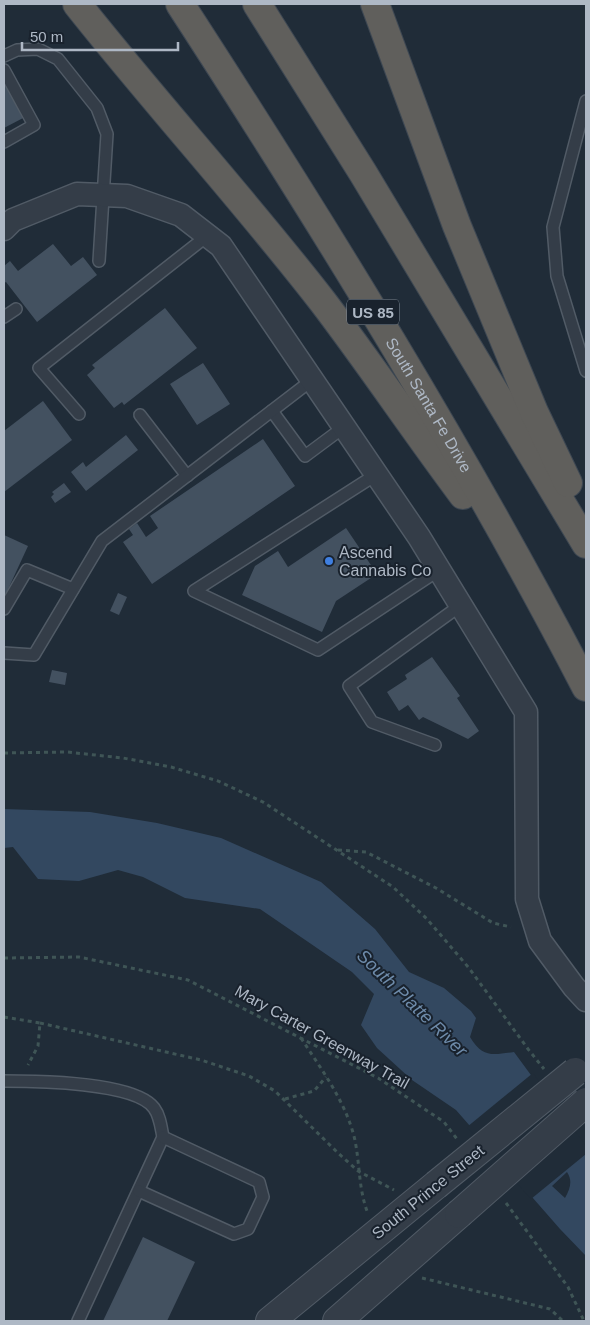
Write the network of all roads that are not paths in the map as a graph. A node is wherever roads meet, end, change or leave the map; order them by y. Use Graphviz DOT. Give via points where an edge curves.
graph roads {
  1 [pos="71,4"];
  2 [pos="77,4"];
  3 [pos="180,4"];
  4 [pos="257,4"];
  5 [pos="375,4"];
  6 [pos="107,42"];
  7 [pos="4,56"];
  8 [pos="4,70"];
  9 [pos="586,101"];
  10 [pos="4,142"];
  11 [pos="104,195"];
  12 [pos="4,229"];
  13 [pos="207,236"];
  14 [pos="99,262"];
  15 [pos="16,308"];
  16 [pos="4,317"];
  17 [pos="586,371"];
  18 [pos="312,380"];
  19 [pos="272,411"];
  20 [pos="79,414"];
  21 [pos="140,415"];
  22 [pos="344,427"];
  23 [pos="377,474"];
  24 [pos="187,476"];
  25 [pos="586,523"];
  26 [pos="586,544"];
  27 [pos="439,570"];
  28 [pos="73,589"];
  29 [pos="461,605"];
  30 [pos="4,609"];
  31 [pos="555,627"];
  32 [pos="4,653"];
  33 [pos="586,687"];
  34 [pos="435,745"];
  35 [pos="586,1000"];
  36 [pos="581,1068"];
  37 [pos="4,1081"];
  38 [pos="586,1102"];
  39 [pos="163,1137"];
  40 [pos="138,1191"];
  41 [pos="78,1321"];
  42 [pos="270,1321"];
  43 [pos="337,1321"];
  1 -- 6 [label="highway"];
  2 -- 6 [label="highway"];
  3 -- 31 [label="highway, South Santa Fe Drive / US 85" via="338,252"];
  4 -- 26 [label="highway" via="363,173"];
  5 -- 25 [label="highway" via="457,226 534,412"];
  6 -- 31 [label="highway" via="322,301 472,506"];
  7 -- 11 [label="lane" via="17,50 38,50 58,59 97,108 107,134"];
  8 -- 10 [label="lane" via="34,125"];
  9 -- 17 [label="lane" via="553,227 557,276"];
  11 -- 12 [label="street" via="77,194 13,220"];
  11 -- 13 [label="street" via="127,196 180,215"];
  11 -- 14 [label="lane"];
  13 -- 18 [label="street" via="221,246"];
  13 -- 20 [label="lane" via="39,368"];
  15 -- 16 [label="lane"];
  18 -- 19 [label="lane"];
  18 -- 22 [label="street"];
  19 -- 22 [label="lane" via="304,456"];
  19 -- 24 [label="lane"];
  21 -- 24 [label="lane"];
  22 -- 23 [label="street"];
  23 -- 27 [label="street"];
  23 -- 27 [label="lane" via="194,591 318,650"];
  24 -- 28 [label="lane" via="102,541"];
  27 -- 29 [label="street"];
  28 -- 30 [label="lane" via="27,570"];
  28 -- 32 [label="lane" via="34,655"];
  29 -- 34 [label="lane" via="349,686 372,722"];
  29 -- 35 [label="street" via="526,712 527,899 540,941"];
  31 -- 33 [label="highway, South Santa Fe Drive / US 85"];
  36 -- 42 [label="street, South Prince Street, bridge"];
  37 -- 39 [label="lane" via="57,1081 122,1091 153,1106"];
  38 -- 43 [label="street, bridge"];
  39 -- 40 [label="lane"];
  39 -- 40 [label="lane" via="259,1182 263,1197 248,1229 234,1234"];
  40 -- 41 [label="lane"];
}
